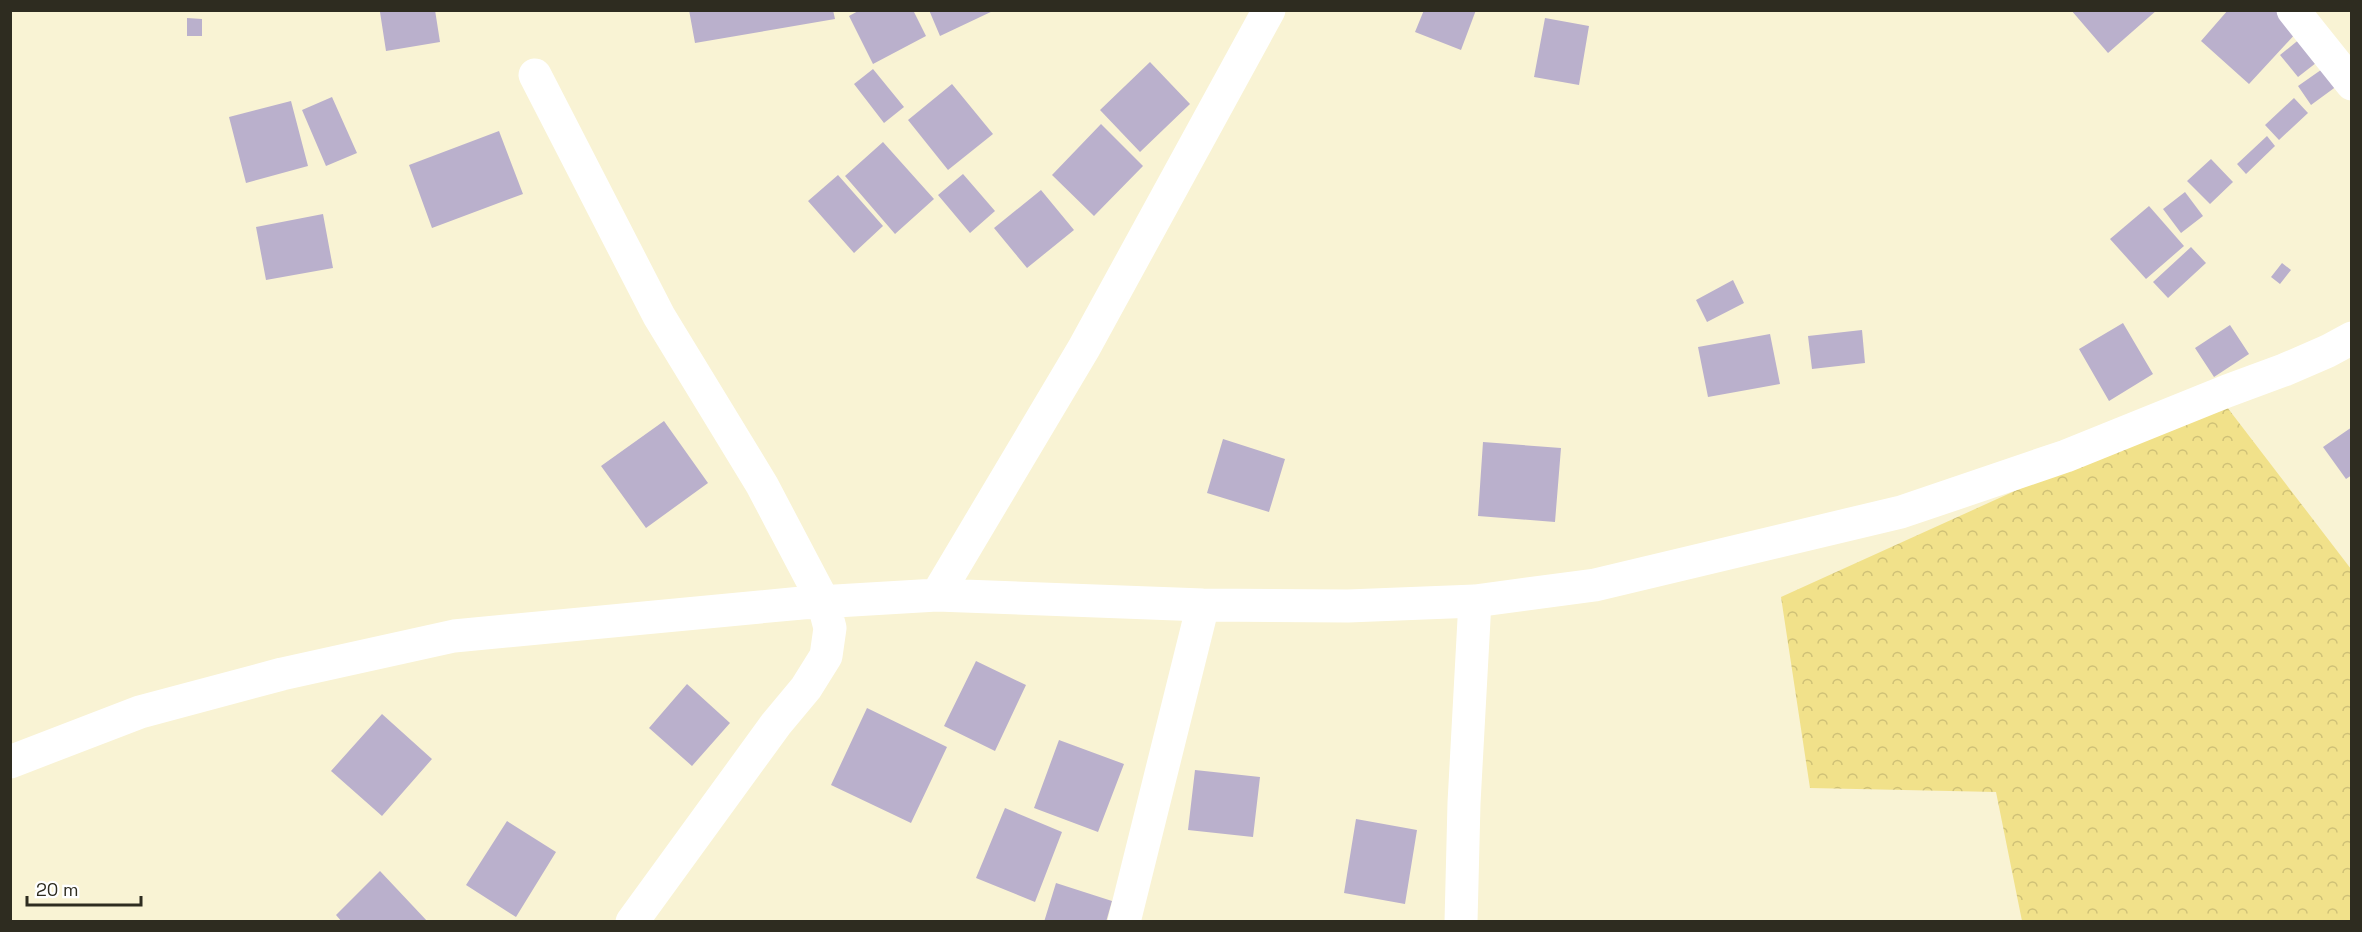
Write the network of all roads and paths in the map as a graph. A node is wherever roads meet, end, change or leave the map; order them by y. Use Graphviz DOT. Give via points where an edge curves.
graph roads {
  1 [pos="1269,10"];
  2 [pos="2293,10"];
  3 [pos="535,75"];
  4 [pos="2352,84"];
  5 [pos="2352,338"];
  6 [pos="937,595"];
  7 [pos="823,601"];
  8 [pos="1475,601"];
  9 [pos="1203,605"];
  10 [pos="10,762"];
  11 [pos="632,921"];
  12 [pos="1124,921"];
  13 [pos="1461,921"];
  1 -- 6 [label="street" via="1084,348"];
  2 -- 4 [label="street"];
  3 -- 7 [label="street" via="659,316 762,485"];
  5 -- 8 [label="street" via="2284,370 2066,456 1901,512 1594,585"];
  6 -- 7 [label="street"];
  6 -- 9 [label="street"];
  7 -- 10 [label="street" via="454,636 282,674 140,712"];
  7 -- 11 [label="street" via="830,628 826,656"];
  8 -- 9 [label="street" via="1348,606"];
  8 -- 13 [label="street"];
  9 -- 12 [label="street"];
}
